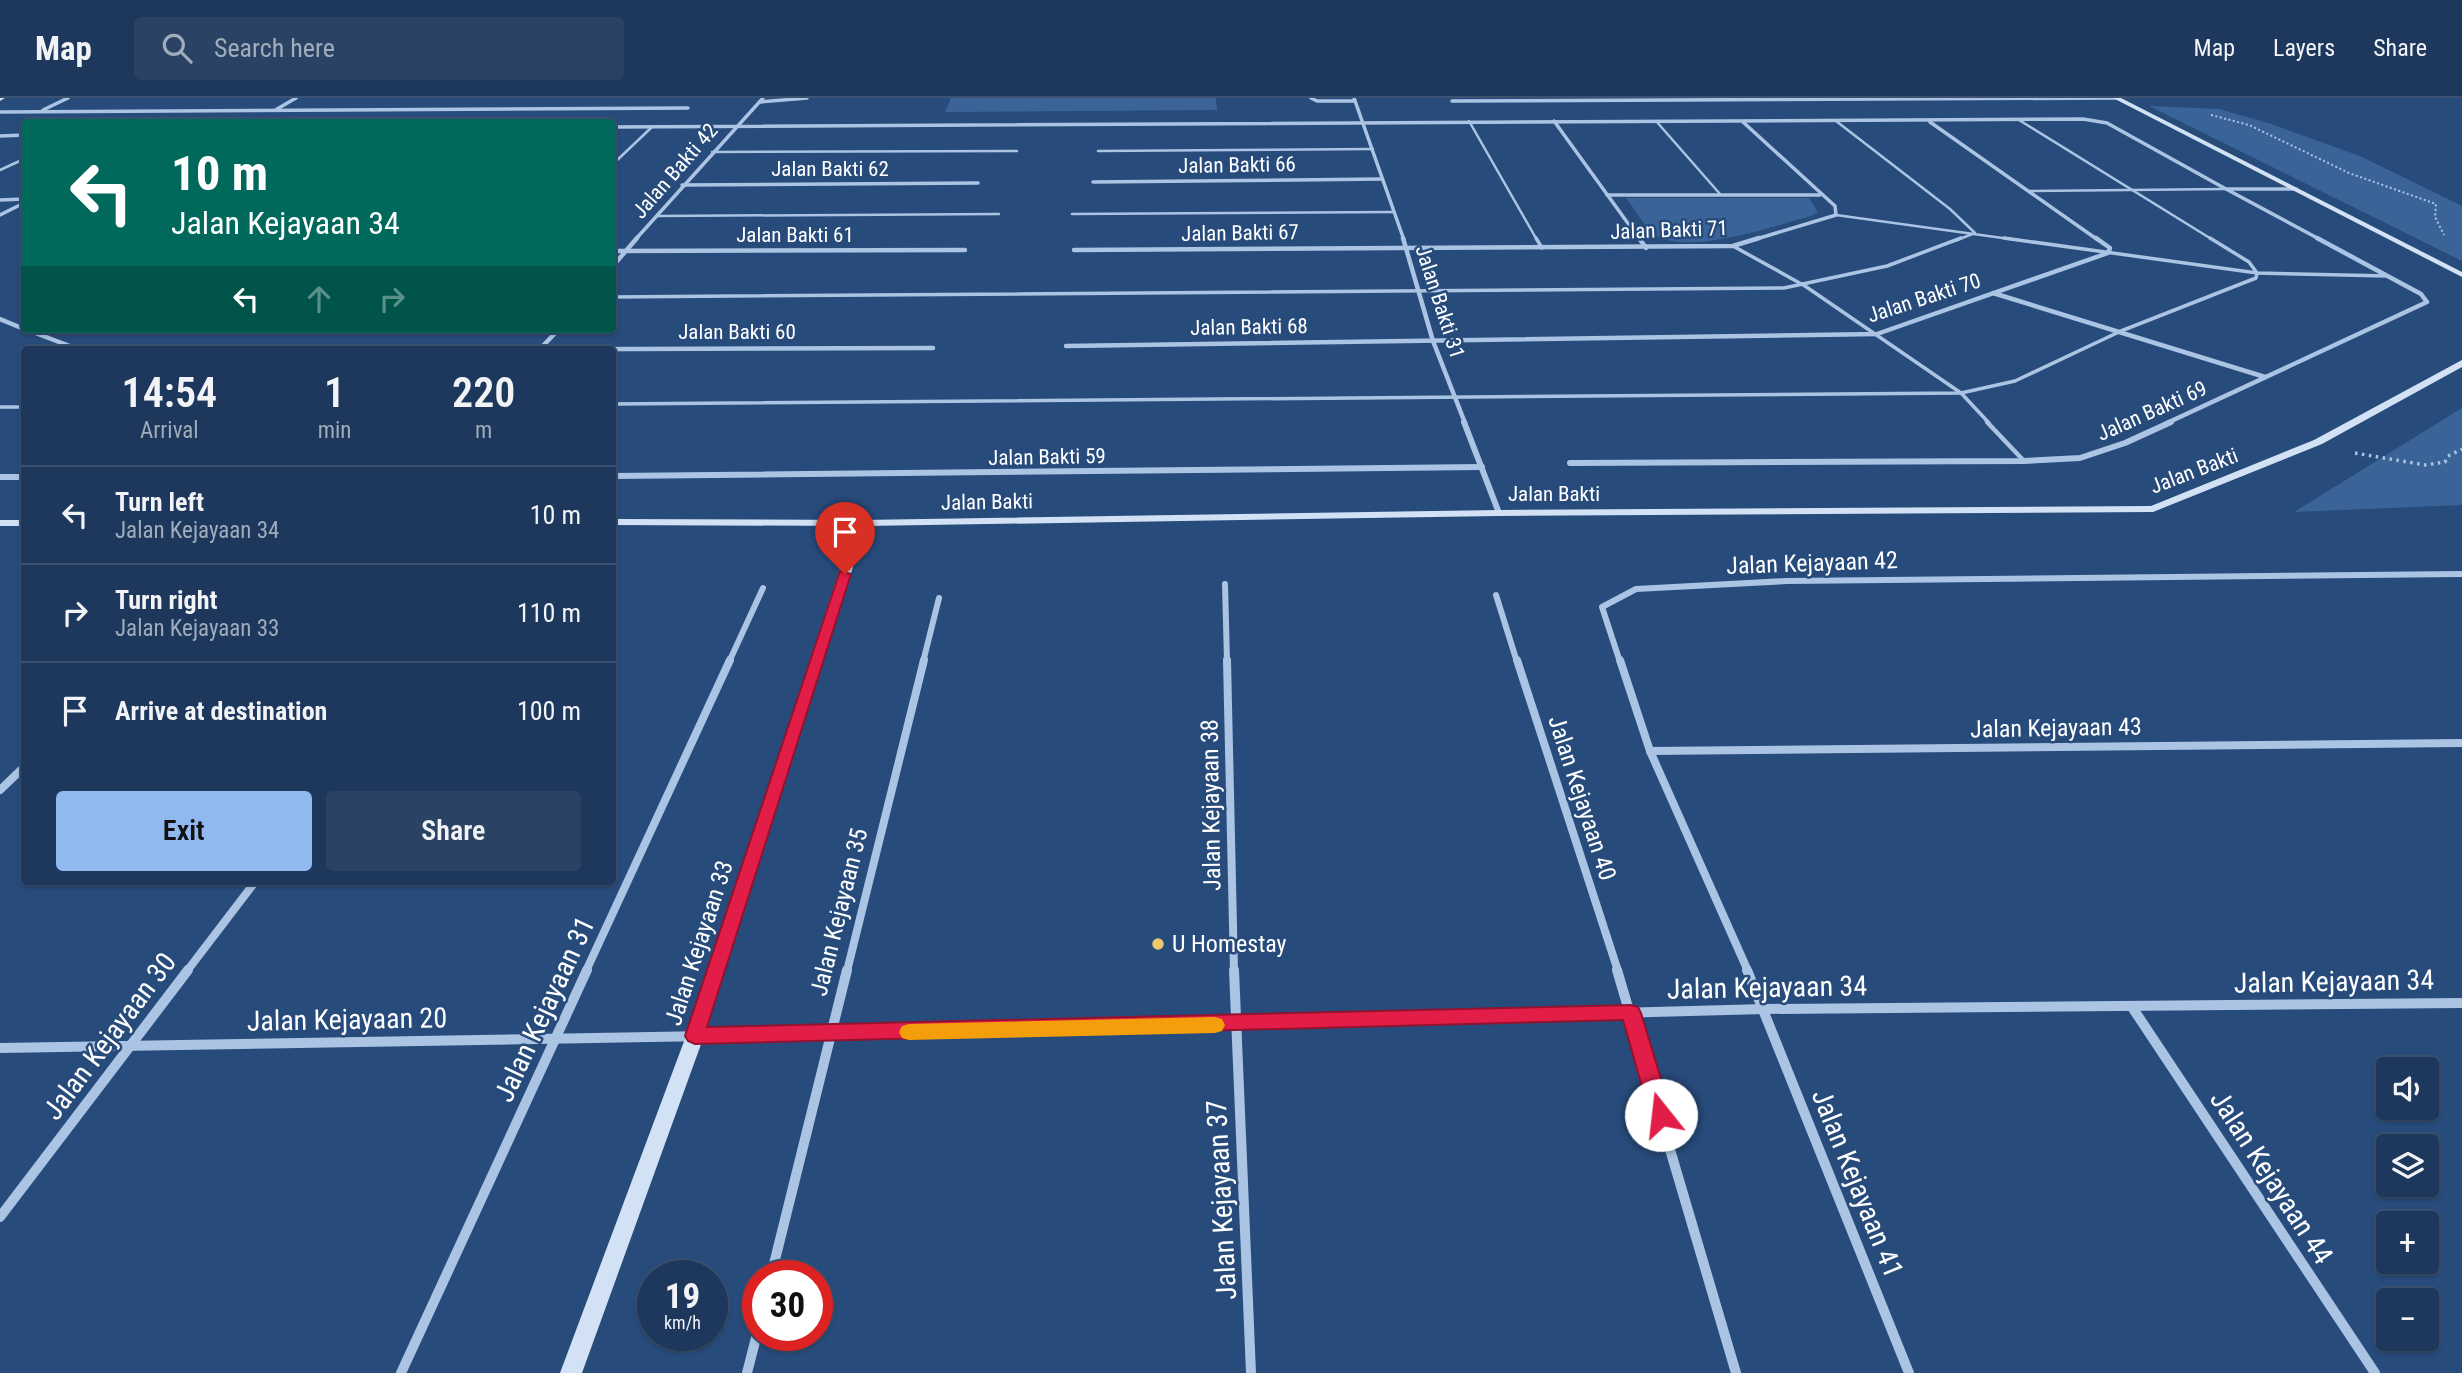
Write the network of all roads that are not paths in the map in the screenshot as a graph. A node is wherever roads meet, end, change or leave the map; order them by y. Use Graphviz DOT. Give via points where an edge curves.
graph roads {
  1 [pos="68,98"];
  2 [pos="296,98"];
  3 [pos="807,98"];
  4 [pos="1311,98"];
  5 [pos="2116,98"];
  6 [pos="1355,99"];
  7 [pos="1606,99"];
  8 [pos="1856,99"];
  9 [pos="761,100"];
  10 [pos="1452,101"];
  11 [pos="509,103"];
  12 [pos="503,107"];
  13 [pos="688,108"];
  14 [pos="276,109"];
  15 [pos="0,112"];
  16 [pos="40,112"];
  17 [pos="2019,120"];
  18 [pos="1469,121"];
  19 [pos="1554,121"];
  20 [pos="1656,121"];
  21 [pos="1743,121"];
  22 [pos="1836,121"];
  23 [pos="1928,121"];
  24 [pos="1364,122"];
  25 [pos="737,125"];
  26 [pos="616,127"];
  27 [pos="652,127"];
  28 [pos="21,135"];
  29 [pos="0,136"];
  30 [pos="1373,149"];
  31 [pos="1017,151"];
  32 [pos="1098,151"];
  33 [pos="712,152"];
  34 [pos="21,160"];
  35 [pos="616,161"];
  36 [pos="0,170"];
  37 [pos="1382,179"];
  38 [pos="1093,182"];
  39 [pos="978,183"];
  40 [pos="682,185"];
  41 [pos="2226,189"];
  42 [pos="2136,190"];
  43 [pos="2295,190"];
  44 [pos="2029,191"];
  45 [pos="1720,194"];
  46 [pos="1607,195"];
  47 [pos="1821,195"];
  48 [pos="0,200"];
  49 [pos="21,201"];
  50 [pos="21,203"];
  51 [pos="1394,212"];
  52 [pos="999,214"];
  53 [pos="1072,214"];
  54 [pos="0,215"];
  55 [pos="1836,215"];
  56 [pos="657,216"];
  57 [pos="1975,233"];
  58 [pos="1733,246"];
  59 [pos="1406,247"];
  60 [pos="1542,248"];
  61 [pos="1646,248"];
  62 [pos="965,250"];
  63 [pos="1074,250"];
  64 [pos="616,251"];
  65 [pos="626,251"];
  66 [pos="2108,253"];
  67 [pos="616,262"];
  68 [pos="2257,273"];
  69 [pos="2462,275"];
  70 [pos="2388,276"];
  71 [pos="1805,286"];
  72 [pos="1992,292"];
  73 [pos="1420,293"];
  74 [pos="616,297"];
  75 [pos="0,319"];
  76 [pos="21,327"];
  77 [pos="2122,331"];
  78 [pos="35,333"];
  79 [pos="1877,334"];
  80 [pos="1433,341"];
  81 [pos="70,346"];
  82 [pos="1066,346"];
  83 [pos="933,348"];
  84 [pos="616,349"];
  85 [pos="2462,363"];
  86 [pos="2265,377"];
  87 [pos="1961,393"];
  88 [pos="1455,395"];
  89 [pos="616,404"];
  90 [pos="0,407"];
  91 [pos="21,407"];
  92 [pos="2024,461"];
  93 [pos="1570,463"];
  94 [pos="1482,467"];
  95 [pos="616,476"];
  96 [pos="0,477"];
  97 [pos="21,477"];
  98 [pos="1499,513"];
  99 [pos="616,522"];
  100 [pos="0,523"];
  101 [pos="21,523"];
  102 [pos="861,523"];
  103 [pos="2462,575"];
  104 [pos="1225,584"];
  105 [pos="763,588"];
  106 [pos="1496,594"];
  107 [pos="939,598"];
  108 [pos="2462,743"];
  109 [pos="1650,751"];
  110 [pos="21,770"];
  111 [pos="0,790"];
  112 [pos="253,885"];
  113 [pos="2462,1003"];
  114 [pos="2132,1007"];
  115 [pos="1765,1009"];
  116 [pos="1631,1013"];
  117 [pos="1236,1024"];
  118 [pos="831,1034"];
  119 [pos="695,1036"];
  120 [pos="556,1037"];
  121 [pos="128,1046"];
  122 [pos="0,1048"];
  123 [pos="0,1217"];
  124 [pos="775,1260"];
  125 [pos="753,1351"];
  126 [pos="401,1373"];
  127 [pos="570,1373"];
  128 [pos="747,1373"];
  129 [pos="1251,1373"];
  130 [pos="1737,1373"];
  131 [pos="1909,1373"];
  132 [pos="2375,1373"];
  1 -- 16 [label="street"];
  2 -- 14 [label="street"];
  3 -- 9 [label="street"];
  4 -- 6 [label="street"];
  5 -- 8 [label="street"];
  5 -- 43 [label="street"];
  6 -- 24 [label="street, Jalan Bakti 31"];
  7 -- 8 [label="street"];
  7 -- 10 [label="street"];
  9 -- 25 [label="street, Jalan Bakti 42"];
  11 -- 12 [label="street"];
  12 -- 13 [label="street"];
  12 -- 14 [label="street"];
  14 -- 16 [label="street"];
  15 -- 16 [label="street"];
  17 -- 23 [label="street"];
  17 -- 41 [label="street" via="2097,120"];
  17 -- 42 [label="lane"];
  18 -- 19 [label="street"];
  18 -- 24 [label="street"];
  18 -- 60 [label="lane"];
  19 -- 20 [label="street"];
  19 -- 46 [label="street"];
  20 -- 21 [label="street"];
  20 -- 45 [label="lane"];
  21 -- 22 [label="street"];
  21 -- 47 [label="street"];
  22 -- 23 [label="street"];
  22 -- 57 [label="lane"];
  23 -- 44 [label="street"];
  24 -- 25 [label="street"];
  24 -- 30 [label="street, Jalan Bakti 31"];
  25 -- 27 [label="street"];
  25 -- 33 [label="street, Jalan Bakti 42"];
  26 -- 27 [label="street"];
  27 -- 35 [label="lane"];
  28 -- 29 [label="street"];
  30 -- 32 [label="lane"];
  30 -- 37 [label="street, Jalan Bakti 31"];
  31 -- 33 [label="lane"];
  33 -- 40 [label="street, Jalan Bakti 42"];
  34 -- 36 [label="lane"];
  37 -- 38 [label="street, Jalan Bakti 66"];
  37 -- 51 [label="street, Jalan Bakti 31"];
  39 -- 40 [label="street, Jalan Bakti 62"];
  40 -- 56 [label="street, Jalan Bakti 42"];
  41 -- 42 [label="lane"];
  41 -- 43 [label="street"];
  41 -- 70 [label="street, Jalan Bakti 69"];
  42 -- 44 [label="lane"];
  42 -- 68 [label="lane" via="2249,262"];
  43 -- 69 [label="street"];
  44 -- 66 [label="street" via="2110,248"];
  45 -- 46 [label="street"];
  45 -- 47 [label="street"];
  46 -- 61 [label="street"];
  47 -- 55 [label="street" via="1835,206"];
  48 -- 49 [label="street"];
  50 -- 54 [label="street"];
  51 -- 53 [label="lane"];
  51 -- 59 [label="street, Jalan Bakti 31"];
  52 -- 56 [label="lane"];
  55 -- 57 [label="lane"];
  55 -- 58 [label="street, Jalan Bakti 71"];
  56 -- 65 [label="street, Jalan Bakti 42"];
  57 -- 66 [label="lane"];
  57 -- 71 [label="lane" via="1887,266"];
  58 -- 61 [label="street, Jalan Bakti 71"];
  58 -- 71 [label="lane"];
  59 -- 60 [label="street, Jalan Bakti 71"];
  59 -- 63 [label="street, Jalan Bakti 67"];
  59 -- 73 [label="street, Jalan Bakti 31"];
  60 -- 61 [label="street, Jalan Bakti 71"];
  62 -- 65 [label="street, Jalan Bakti 61"];
  64 -- 65 [label="street, Jalan Bakti 61"];
  65 -- 67 [label="street, Jalan Bakti 42"];
  66 -- 68 [label="lane"];
  66 -- 72 [label="street, Jalan Bakti 70"];
  68 -- 70 [label="lane"];
  68 -- 77 [label="lane" via="2256,278"];
  70 -- 86 [label="street, Jalan Bakti 69" via="2427,302"];
  71 -- 73 [label="lane"];
  71 -- 79 [label="lane"];
  72 -- 77 [label="street"];
  72 -- 79 [label="street, Jalan Bakti 70"];
  73 -- 74 [label="lane"];
  73 -- 80 [label="street, Jalan Bakti 31"];
  75 -- 76 [label="street"];
  77 -- 86 [label="street"];
  77 -- 87 [label="lane" via="2015,381"];
  78 -- 81 [label="street"];
  79 -- 80 [label="street, Jalan Bakti 70"];
  79 -- 87 [label="lane"];
  80 -- 82 [label="street, Jalan Bakti 68"];
  80 -- 88 [label="street, Jalan Bakti 31"];
  83 -- 84 [label="street, Jalan Bakti 60"];
  85 -- 98 [label="street, Jalan Bakti" via="2318,442 2153,509"];
  86 -- 92 [label="street, Jalan Bakti 69" via="2125,443 2080,458"];
  87 -- 88 [label="lane"];
  87 -- 92 [label="lane"];
  88 -- 89 [label="lane"];
  88 -- 94 [label="street, Jalan Bakti 31"];
  90 -- 91 [label="lane"];
  92 -- 93 [label="street, Jalan Bakti 69"];
  94 -- 95 [label="street, Jalan Bakti 59"];
  94 -- 98 [label="street, Jalan Bakti 31"];
  96 -- 97 [label="street"];
  98 -- 102 [label="street, Jalan Bakti"];
  99 -- 102 [label="street, Jalan Bakti"];
  100 -- 101 [label="street"];
  102 -- 119 [label="street, Jalan Kejayaan 33"];
  103 -- 109 [label="street, Jalan Kejayaan 42" via="1939,578 1636,589 1602,607"];
  104 -- 117 [label="street, Jalan Kejayaan 38"];
  105 -- 120 [label="street, Jalan Kejayaan 31"];
  106 -- 116 [label="street, Jalan Kejayaan 40"];
  107 -- 118 [label="street, Jalan Kejayaan 35"];
  108 -- 109 [label="street, Jalan Kejayaan 43"];
  109 -- 115 [label="street, Jalan Kejayaan 42"];
  110 -- 111 [label="street"];
  112 -- 121 [label="street, Jalan Kejayaan 30"];
  113 -- 114 [label="street, Jalan Kejayaan 34"];
  114 -- 115 [label="street, Jalan Kejayaan 34"];
  114 -- 132 [label="street, Jalan Kejayaan 44"];
  115 -- 116 [label="street, Jalan Kejayaan 34"];
  115 -- 131 [label="street, Jalan Kejayaan 41"];
  116 -- 117 [label="street, Jalan Kejayaan 34"];
  116 -- 130 [label="street, Jalan Kejayaan 40"];
  117 -- 118 [label="street, Jalan Kejayaan 34"];
  117 -- 129 [label="street, Jalan Kejayaan 37"];
  118 -- 119 [label="street, Jalan Kejayaan 34"];
  118 -- 124 [label="street, Jalan Kejayaan 35"];
  119 -- 120 [label="street, Jalan Kejayaan 20"];
  119 -- 127 [label="street, Jalan Kejayaan 33"];
  120 -- 121 [label="street, Jalan Kejayaan 20"];
  120 -- 126 [label="street, Jalan Kejayaan 31"];
  121 -- 122 [label="street, Jalan Kejayaan 20"];
  121 -- 123 [label="street, Jalan Kejayaan 30"];
  125 -- 128 [label="street"];
}
